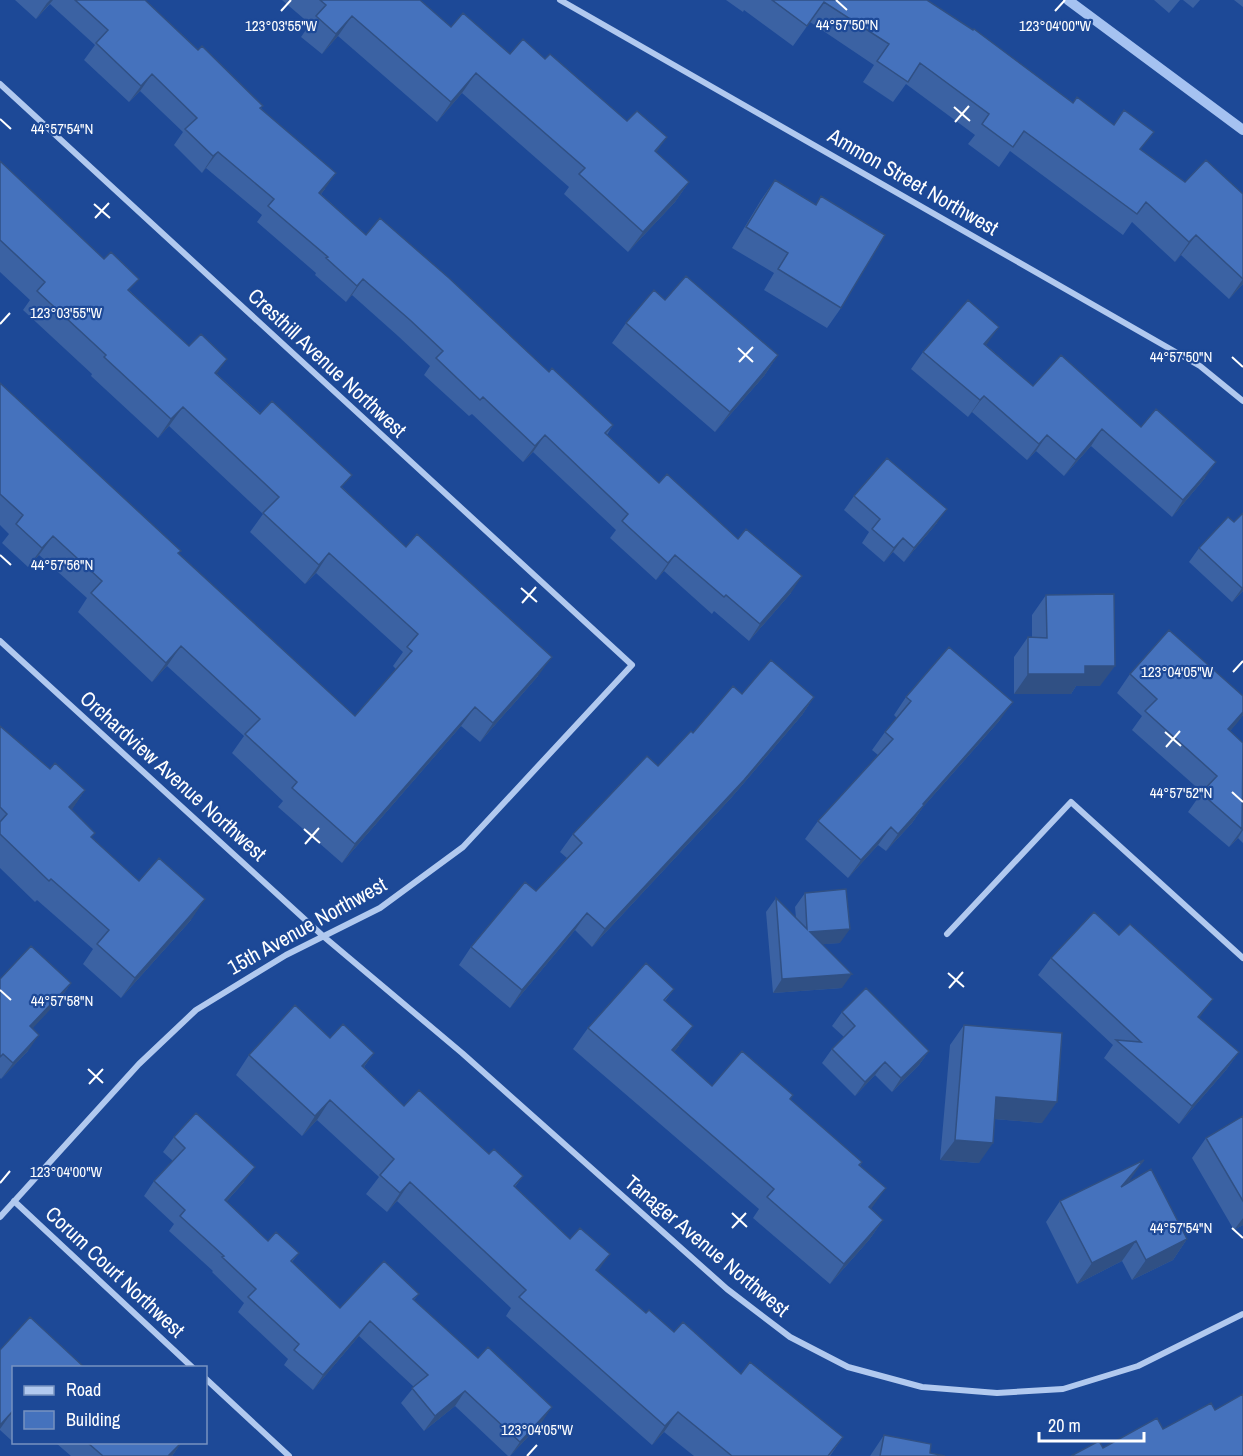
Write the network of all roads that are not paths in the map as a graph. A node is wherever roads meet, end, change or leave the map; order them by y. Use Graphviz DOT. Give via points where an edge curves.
graph roads {
  1 [pos="560,0"];
  2 [pos="0,84"];
  3 [pos="1243,401"];
  4 [pos="0,640"];
  5 [pos="632,666"];
  6 [pos="946,934"];
  7 [pos="323,936"];
  8 [pos="1243,958"];
  9 [pos="14,1201"];
  10 [pos="0,1216"];
  11 [pos="1243,1314"];
  12 [pos="192,1366"];
  13 [pos="207,1380"];
  14 [pos="289,1456"];
  1 -- 3 [label="street, Ammon Street Northwest" via="1200,366"];
  2 -- 5 [label="street, Cresthill Avenue Northwest"];
  4 -- 7 [label="street, Orchardview Avenue Northwest"];
  5 -- 7 [label="street, 15th Avenue Northwest" via="464,847 380,909"];
  6 -- 8 [label="street" via="1071,802"];
  7 -- 9 [label="street, 15th Avenue Northwest" via="196,1010 139,1064"];
  7 -- 11 [label="street, Tanager Avenue Northwest" via="462,1053 727,1289 790,1337 848,1367 922,1387 997,1393 1063,1389 1138,1366"];
  9 -- 10 [label="street, 15th Avenue Northwest"];
  9 -- 12 [label="street, Corum Court Northwest"];
  13 -- 14 [label="street"];
}
